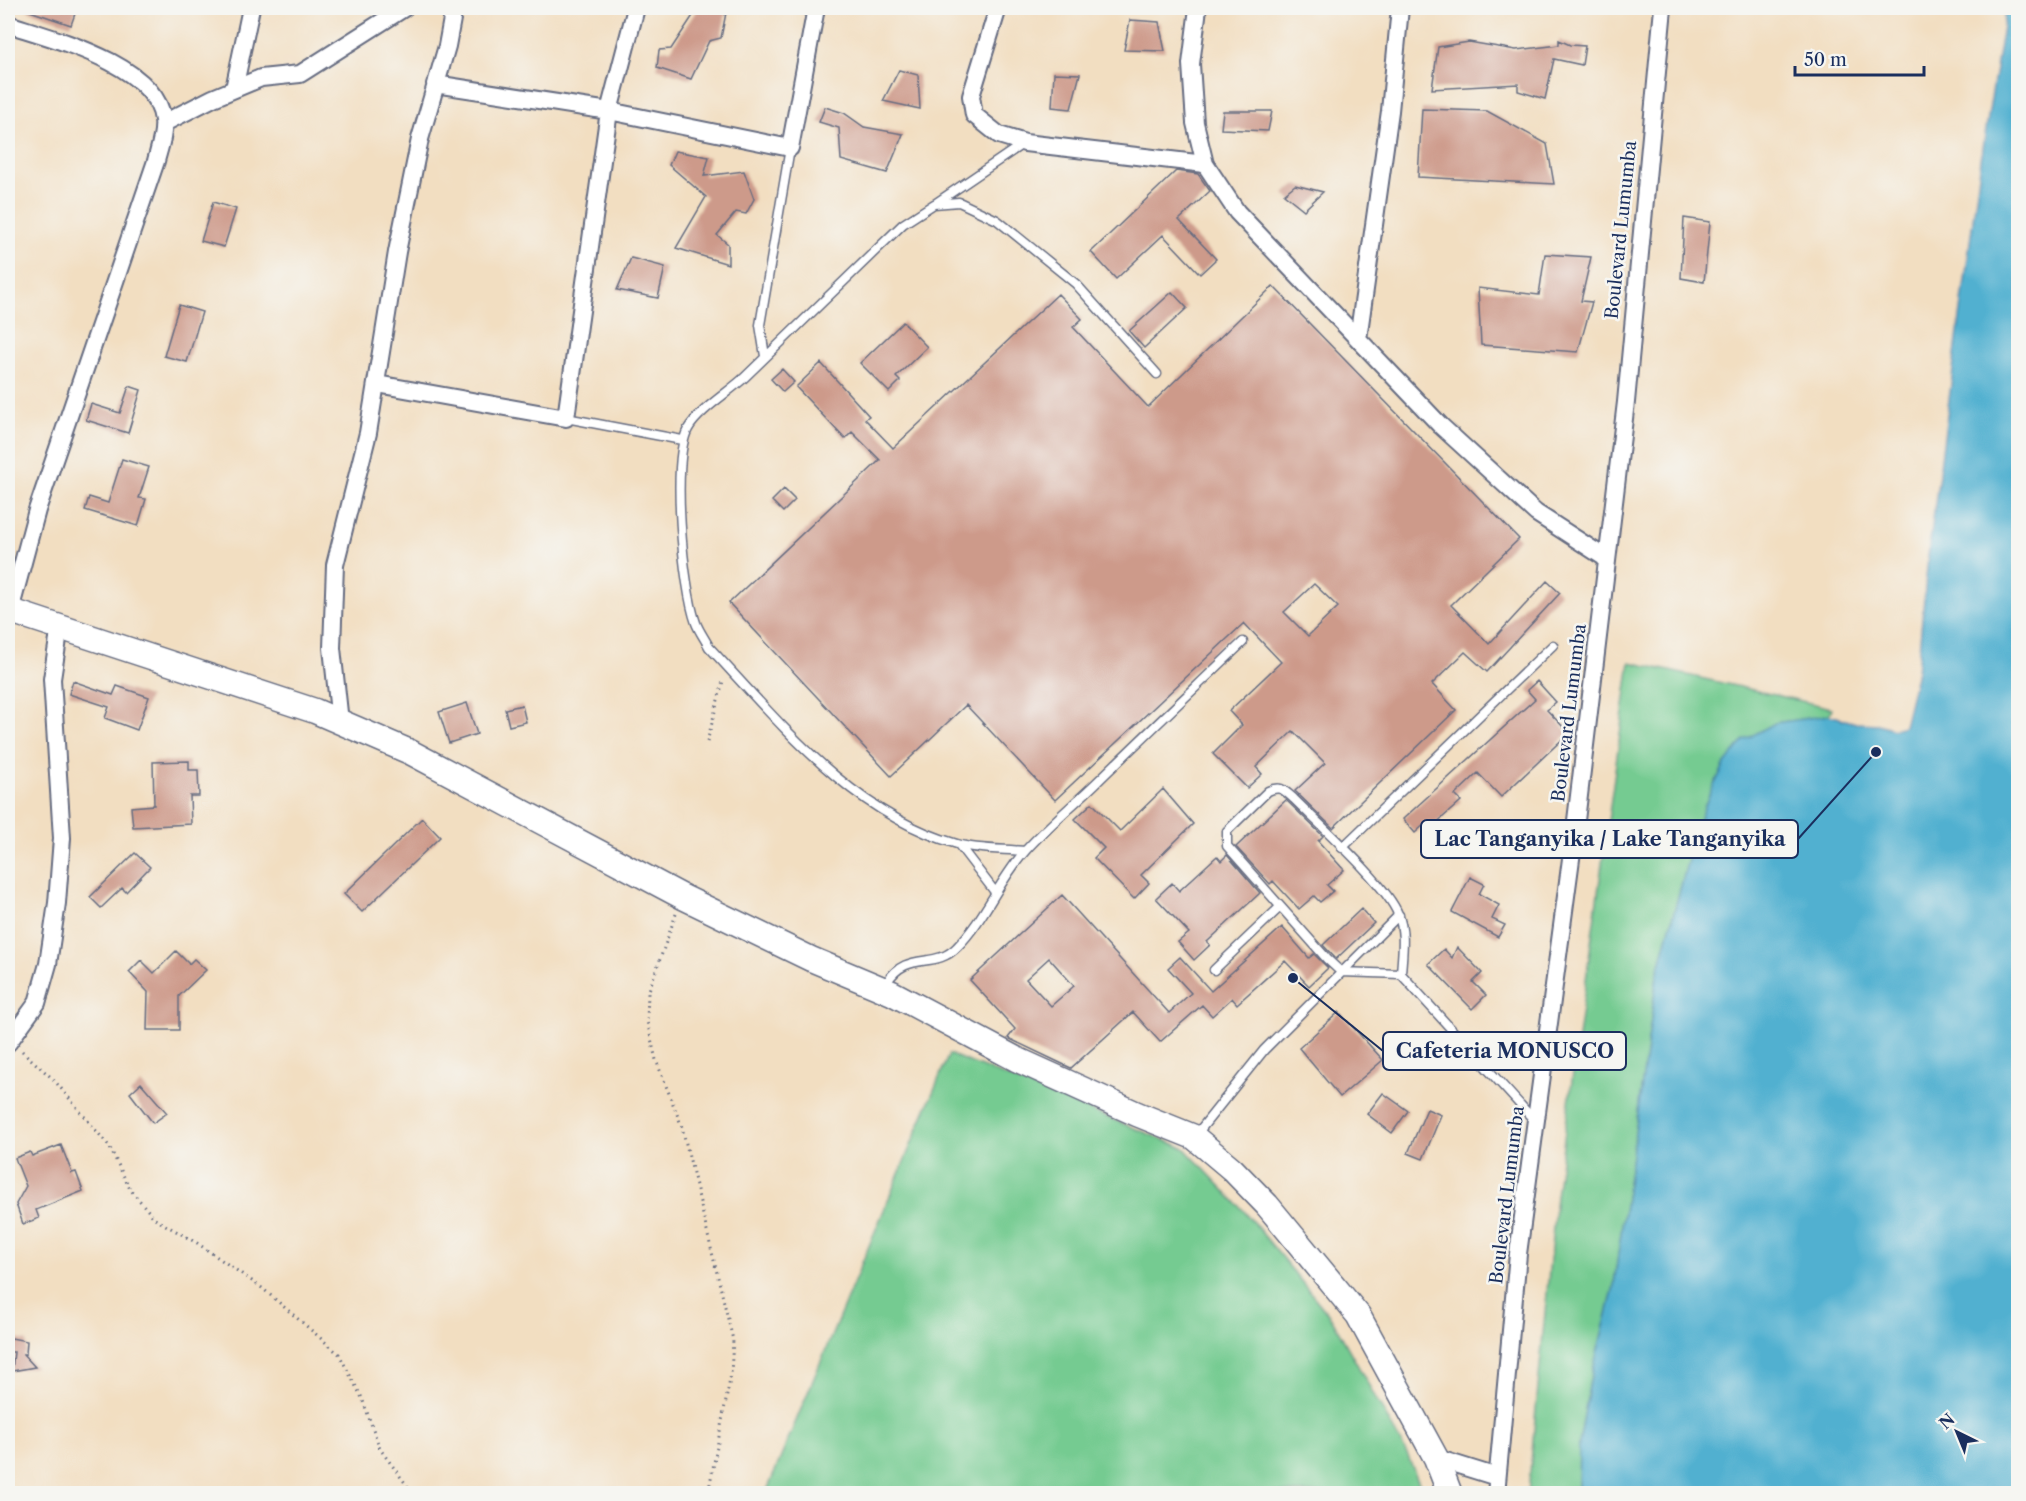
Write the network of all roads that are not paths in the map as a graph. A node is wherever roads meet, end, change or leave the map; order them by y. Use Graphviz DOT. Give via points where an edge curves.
graph roads {
  1 [pos="251,8"];
  2 [pos="404,8"];
  3 [pos="454,8"];
  4 [pos="636,8"];
  5 [pos="816,8"];
  6 [pos="998,8"];
  7 [pos="1198,8"];
  8 [pos="1400,8"];
  9 [pos="1663,8"];
  10 [pos="8,24"];
  11 [pos="435,84"];
  12 [pos="234,89"];
  13 [pos="609,111"];
  14 [pos="164,123"];
  15 [pos="1025,143"];
  16 [pos="790,148"];
  17 [pos="1205,164"];
  18 [pos="934,204"];
  19 [pos="1358,339"];
  20 [pos="765,356"];
  21 [pos="1157,374"];
  22 [pos="377,384"];
  23 [pos="566,418"];
  24 [pos="682,440"];
  25 [pos="1607,559"];
  26 [pos="9,611"];
  27 [pos="60,626"];
  28 [pos="1243,642"];
  29 [pos="1553,645"];
  30 [pos="340,722"];
  31 [pos="959,845"];
  32 [pos="1342,848"];
  33 [pos="1025,851"];
  34 [pos="995,892"];
  35 [pos="1280,907"];
  36 [pos="1399,915"];
  37 [pos="1214,970"];
  38 [pos="1341,972"];
  39 [pos="1401,974"];
  40 [pos="892,993"];
  41 [pos="9,1042"];
  42 [pos="1535,1121"];
  43 [pos="1194,1137"];
  44 [pos="1436,1458"];
  45 [pos="1497,1485"];
  46 [pos="1450,1494"];
  1 -- 12 [label="street"];
  2 -- 12 [label="street" via="300,74 261,78"];
  3 -- 11 [label="street"];
  4 -- 13 [label="street"];
  5 -- 16 [label="street"];
  6 -- 15 [label="street" via="971,96 974,115 999,135"];
  7 -- 17 [label="street" via="1191,64 1195,123"];
  8 -- 19 [label="street" via="1390,111"];
  9 -- 25 [label="street, Boulevard Lumumba" via="1626,402"];
  10 -- 14 [label="street" via="73,46 141,80 153,94"];
  11 -- 13 [label="street"];
  11 -- 22 [label="street" via="397,252"];
  12 -- 14 [label="street"];
  13 -- 16 [label="street"];
  13 -- 23 [label="street"];
  14 -- 26 [label="street" via="156,161 38,510"];
  15 -- 17 [label="street"];
  15 -- 18 [label="lane"];
  16 -- 20 [label="lane" via="760,325"];
  17 -- 19 [label="street" via="1237,212"];
  18 -- 20 [label="lane" via="903,224"];
  18 -- 21 [label="lane" via="959,202 998,220 1076,285"];
  19 -- 25 [label="street" via="1441,426 1519,497"];
  20 -- 24 [label="lane" via="689,426"];
  22 -- 23 [label="street"];
  22 -- 30 [label="street" via="334,565 332,648"];
  23 -- 24 [label="lane"];
  24 -- 31 [label="lane" via="680,484 689,592 696,623 709,647 824,766 876,809 904,825"];
  25 -- 42 [label="street, Boulevard Lumumba"];
  26 -- 27 [label="street"];
  27 -- 30 [label="street"];
  27 -- 41 [label="street" via="52,679 62,838 57,903 48,964 37,1003"];
  28 -- 33 [label="lane"];
  29 -- 32 [label="lane"];
  30 -- 40 [label="street" via="410,752 683,897"];
  31 -- 33 [label="lane"];
  31 -- 34 [label="lane"];
  32 -- 35 [label="lane" via="1281,788 1268,791 1227,831 1225,840"];
  32 -- 36 [label="lane" via="1387,895"];
  33 -- 34 [label="lane"];
  34 -- 40 [label="lane" via="967,937 951,953 895,970 887,982"];
  35 -- 37 [label="lane"];
  35 -- 38 [label="lane"];
  36 -- 38 [label="lane"];
  36 -- 39 [label="lane" via="1403,940"];
  38 -- 39 [label="lane"];
  38 -- 43 [label="lane" via="1264,1050"];
  39 -- 42 [label="lane"];
  40 -- 43 [label="street" via="1016,1059"];
  42 -- 45 [label="street, Boulevard Lumumba" via="1518,1254"];
  43 -- 44 [label="street" via="1232,1168 1267,1205 1358,1316"];
  44 -- 45 [label="street"];
  44 -- 46 [label="street"];
}
